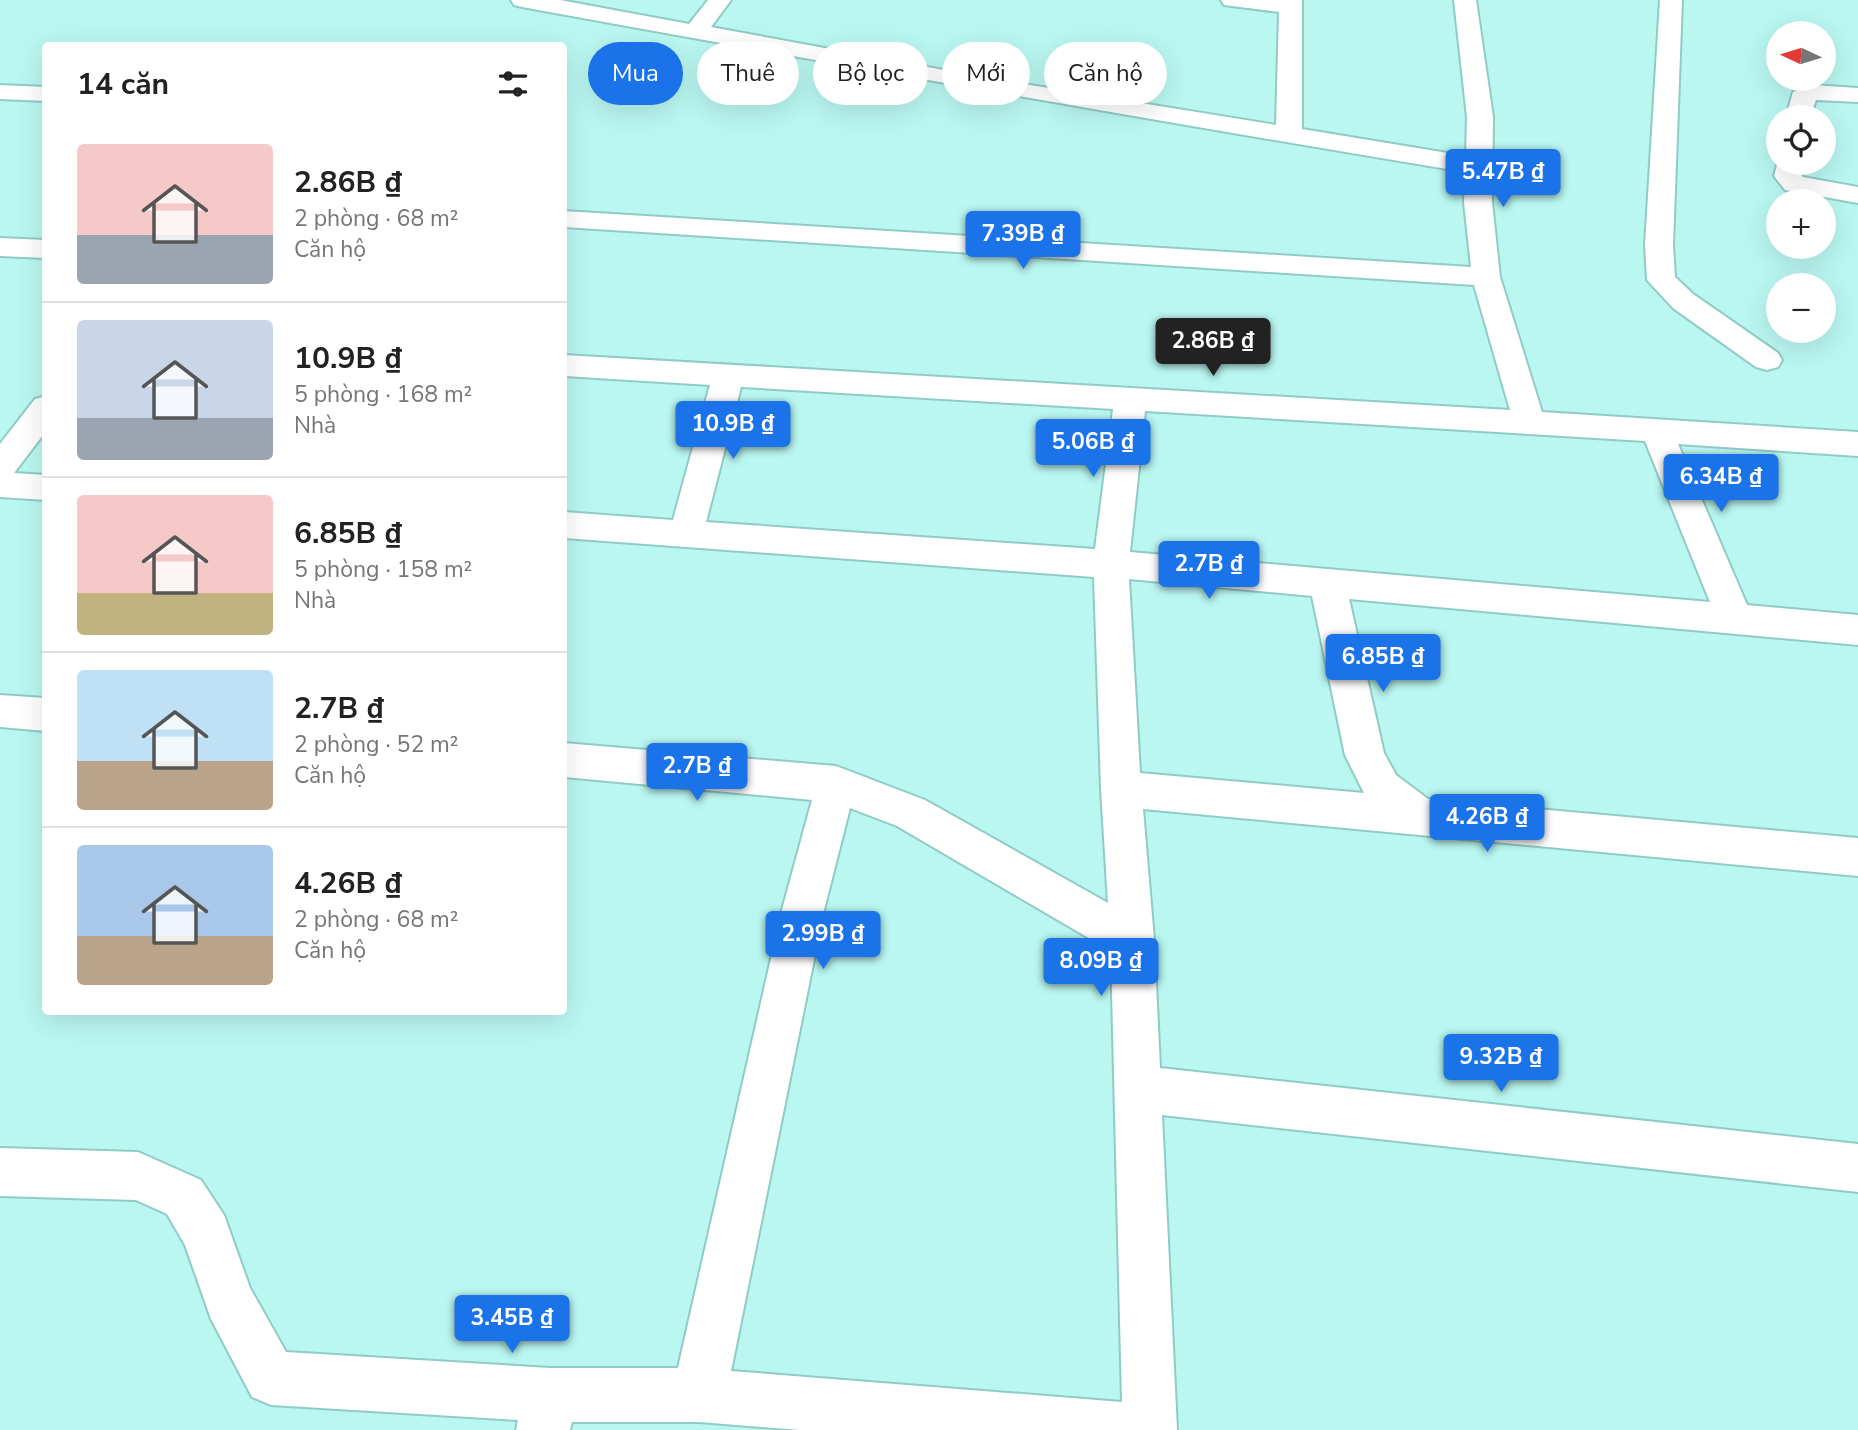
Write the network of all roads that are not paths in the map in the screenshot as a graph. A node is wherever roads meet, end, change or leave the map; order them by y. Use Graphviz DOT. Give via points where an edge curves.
graph roads {
  1 [pos="522,0"];
  2 [pos="720,0"];
  3 [pos="1232,0"];
  4 [pos="1465,0"];
  5 [pos="1671,0"];
  6 [pos="1291,3"];
  7 [pos="694,33"];
  8 [pos="0,92"];
  9 [pos="42,94"];
  10 [pos="1858,96"];
  11 [pos="1800,105"];
  12 [pos="1289,134"];
  13 [pos="1477,166"];
  14 [pos="1787,175"];
  15 [pos="1858,195"];
  16 [pos="567,219"];
  17 [pos="0,247"];
  18 [pos="42,250"];
  19 [pos="1486,277"];
  20 [pos="1767,360"];
  21 [pos="567,365"];
  22 [pos="728,375"];
  23 [pos="1130,400"];
  24 [pos="42,412"];
  25 [pos="0,415"];
  26 [pos="1529,421"];
  27 [pos="1656,430"];
  28 [pos="1858,444"];
  29 [pos="0,468"];
  30 [pos="0,485"];
  31 [pos="42,488"];
  32 [pos="567,525"];
  33 [pos="686,534"];
  34 [pos="1111,564"];
  35 [pos="1327,583"];
  36 [pos="1735,619"];
  37 [pos="1858,630"];
  38 [pos="0,711"];
  39 [pos="42,715"];
  40 [pos="567,760"];
  41 [pos="836,784"];
  42 [pos="1121,789"];
  43 [pos="1420,817"];
  44 [pos="1858,857"];
  45 [pos="1132,940"];
  46 [pos="1136,1089"];
  47 [pos="1858,1168"];
  48 [pos="0,1172"];
  49 [pos="699,1395"];
  50 [pos="547,1412"];
  51 [pos="1134,1430"];
  52 [pos="1150,1430"];
  1 -- 7 [label="street"];
  2 -- 7 [label="street"];
  3 -- 6 [label="street"];
  4 -- 13 [label="street" via="1480,117"];
  5 -- 20 [label="street" via="1661,280 1683,301"];
  6 -- 12 [label="street"];
  7 -- 12 [label="street"];
  8 -- 9 [label="street"];
  10 -- 11 [label="street" via="1812,92 1802,97"];
  12 -- 13 [label="street"];
  13 -- 19 [label="street"];
  14 -- 15 [label="street" via="1794,184"];
  16 -- 19 [label="street"];
  17 -- 18 [label="street"];
  19 -- 26 [label="street"];
  21 -- 22 [label="street"];
  22 -- 23 [label="street"];
  22 -- 33 [label="street"];
  23 -- 26 [label="street"];
  23 -- 34 [label="street"];
  24 -- 25 [label="street"];
  24 -- 29 [label="street"];
  26 -- 27 [label="street"];
  27 -- 28 [label="street"];
  27 -- 36 [label="street"];
  30 -- 31 [label="street"];
  32 -- 33 [label="street"];
  33 -- 34 [label="street"];
  34 -- 35 [label="street"];
  34 -- 42 [label="street"];
  35 -- 36 [label="street"];
  35 -- 43 [label="street" via="1365,755 1382,788"];
  36 -- 37 [label="street"];
  38 -- 39 [label="street"];
  40 -- 41 [label="street"];
  41 -- 45 [label="street" via="911,813"];
  41 -- 49 [label="street" via="803,910"];
  42 -- 43 [label="street"];
  42 -- 45 [label="street"];
  43 -- 44 [label="street"];
  45 -- 46 [label="street"];
  46 -- 47 [label="street"];
  46 -- 52 [label="street"];
  48 -- 50 [label="street" via="138,1176 184,1197 206,1233 229,1301 271,1378"];
  49 -- 50 [label="street"];
  49 -- 51 [label="street"];
}
